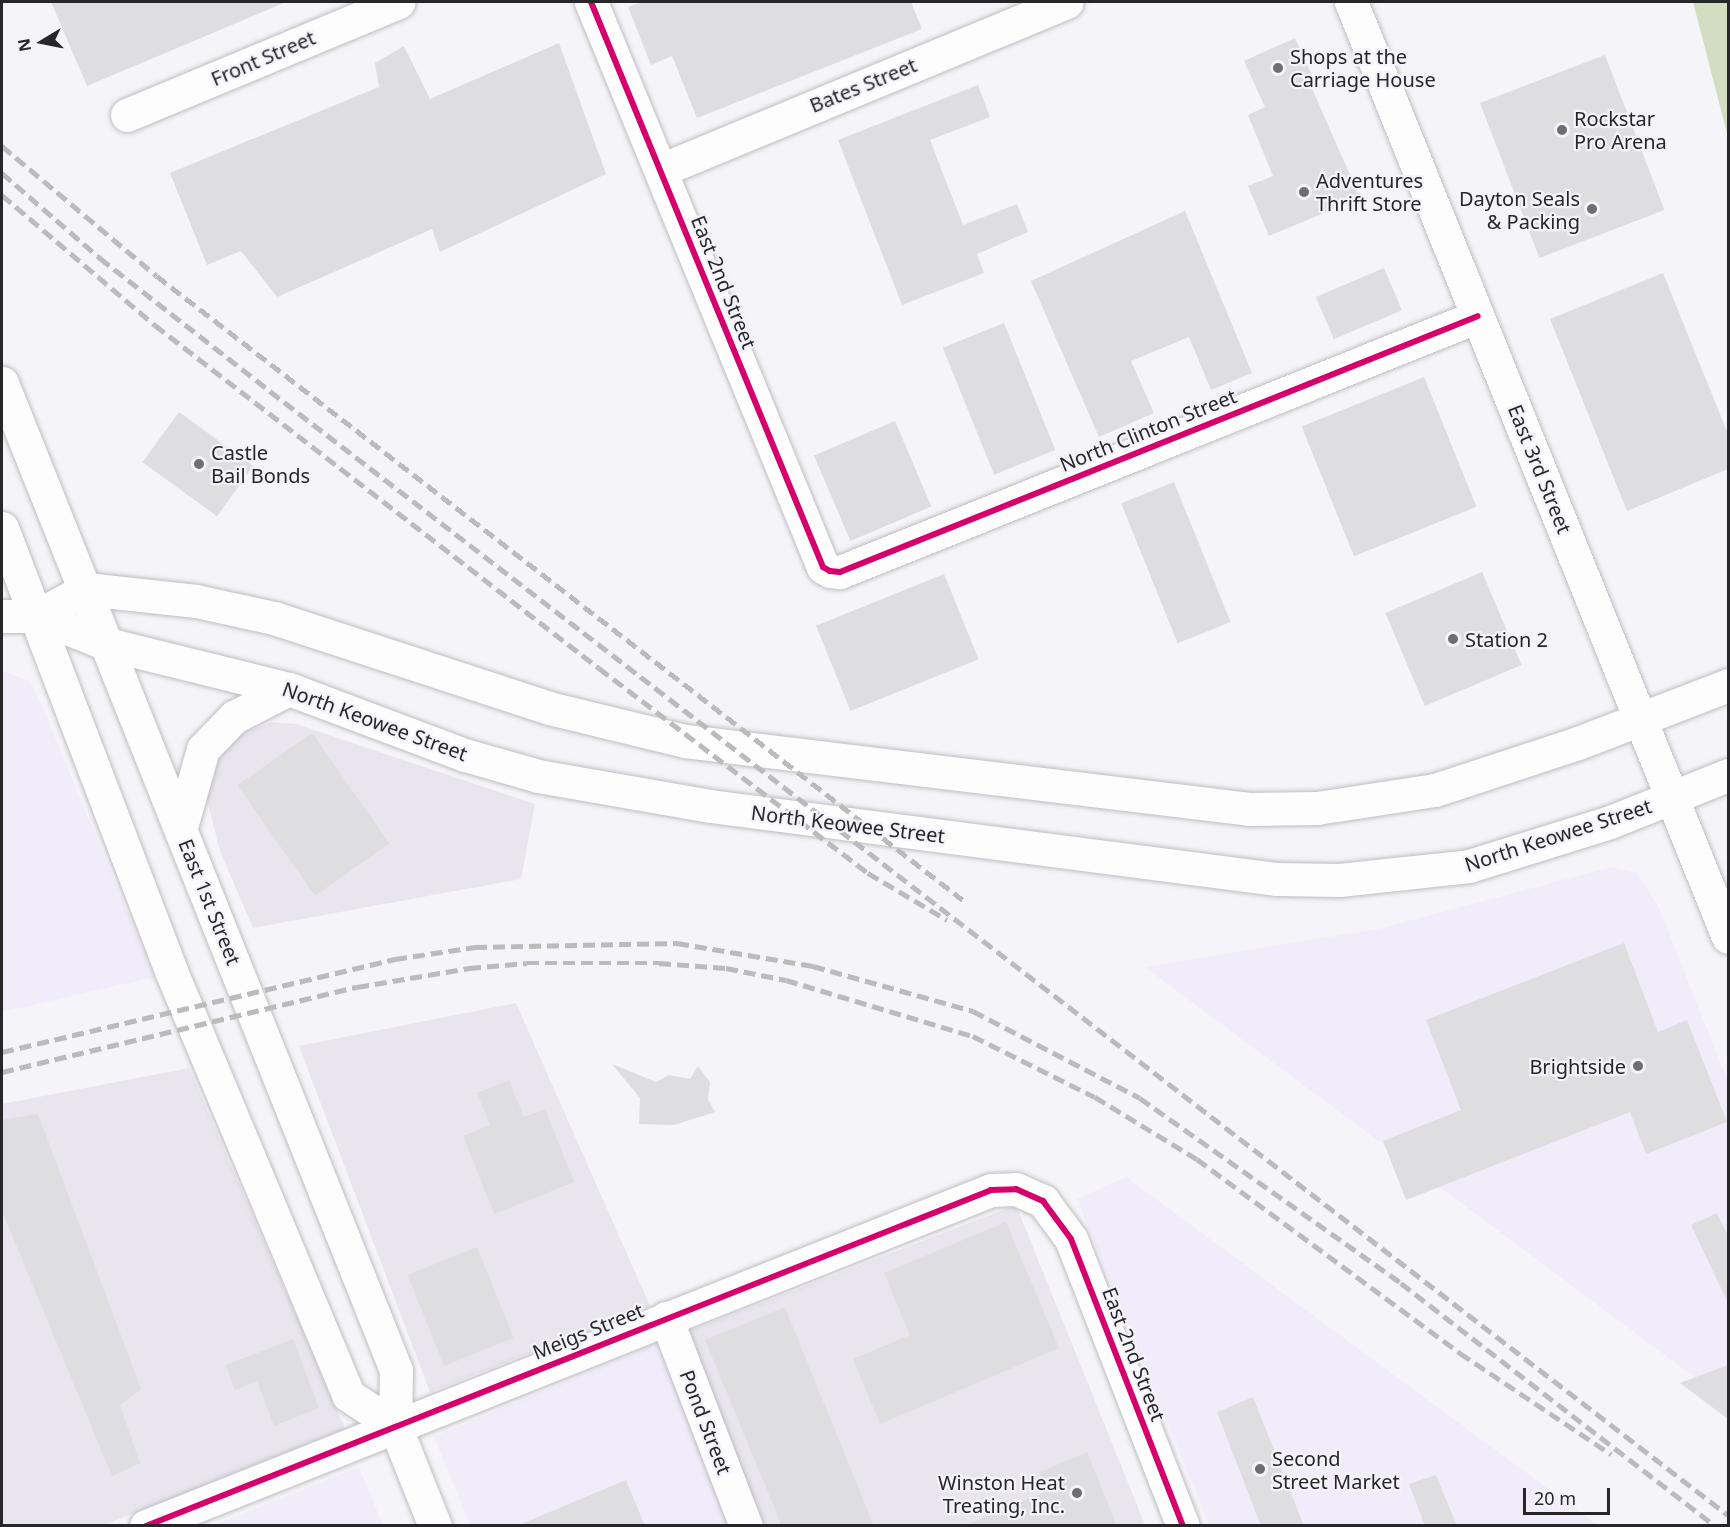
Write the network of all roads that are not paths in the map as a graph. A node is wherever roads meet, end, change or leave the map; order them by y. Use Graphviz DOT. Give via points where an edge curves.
graph roads {
  1 [pos="398,2"];
  2 [pos="591,2"];
  3 [pos="1067,2"];
  4 [pos="1351,2"];
  5 [pos="127,115"];
  6 [pos="661,170"];
  7 [pos="1478,316"];
  8 [pos="2,382"];
  9 [pos="2,528"];
  10 [pos="830,571"];
  11 [pos="86,589"];
  12 [pos="37,615"];
  13 [pos="2,616"];
  14 [pos="107,644"];
  15 [pos="1728,685"];
  16 [pos="289,689"];
  17 [pos="1641,720"];
  18 [pos="1728,775"];
  19 [pos="1672,796"];
  20 [pos="181,827"];
  21 [pos="1728,937"];
  22 [pos="1043,1201"];
  23 [pos="666,1318"];
  24 [pos="395,1426"];
  25 [pos="146,1526"];
  26 [pos="435,1526"];
  27 [pos="746,1526"];
  28 [pos="1183,1526"];
  1 -- 5 [label="main road, Front Street"];
  2 -- 6 [label="main road, East 2nd Street"];
  3 -- 6 [label="main road, Bates Street"];
  4 -- 7 [label="main road, East 3rd Street"];
  6 -- 10 [label="main road, East 2nd Street" via="823,567"];
  7 -- 10 [label="main road, North Clinton Street" via="840,572"];
  7 -- 17 [label="main road, East 3rd Street"];
  8 -- 11 [label="main road, East 1st Street"];
  9 -- 12 [label="main road"];
  11 -- 12 [label="main road, North Keowee Street"];
  11 -- 14 [label="main road, East 1st Street"];
  11 -- 17 [label="main road" via="196,601 274,618 549,708 685,741 1249,809 1317,808 1434,790"];
  12 -- 13 [label="main road, North Keowee Street"];
  12 -- 14 [label="main road, North Keowee Street"];
  12 -- 24 [label="main road" via="171,971 348,1395"];
  14 -- 16 [label="main road, North Keowee Street"];
  14 -- 20 [label="main road, East 1st Street"];
  15 -- 17 [label="main road"];
  16 -- 19 [label="main road, North Keowee Street" via="465,755 630,795 1277,879 1339,880 1469,866 1610,822"];
  16 -- 20 [label="main road" via="234,717 203,749"];
  17 -- 19 [label="main road, East 3rd Street"];
  18 -- 19 [label="main road, North Keowee Street"];
  19 -- 21 [label="main road, East 3rd Street"];
  20 -- 24 [label="main road, East 1st Street" via="396,1370"];
  22 -- 23 [label="main road, Meigs Street" via="1016,1189 991,1190"];
  22 -- 28 [label="main road, East 2nd Street" via="1071,1239"];
  23 -- 24 [label="main road, Meigs Street"];
  23 -- 27 [label="main road, Pond Street"];
  24 -- 25 [label="main road, Meigs Street"];
  24 -- 26 [label="main road, East 1st Street"];
}
